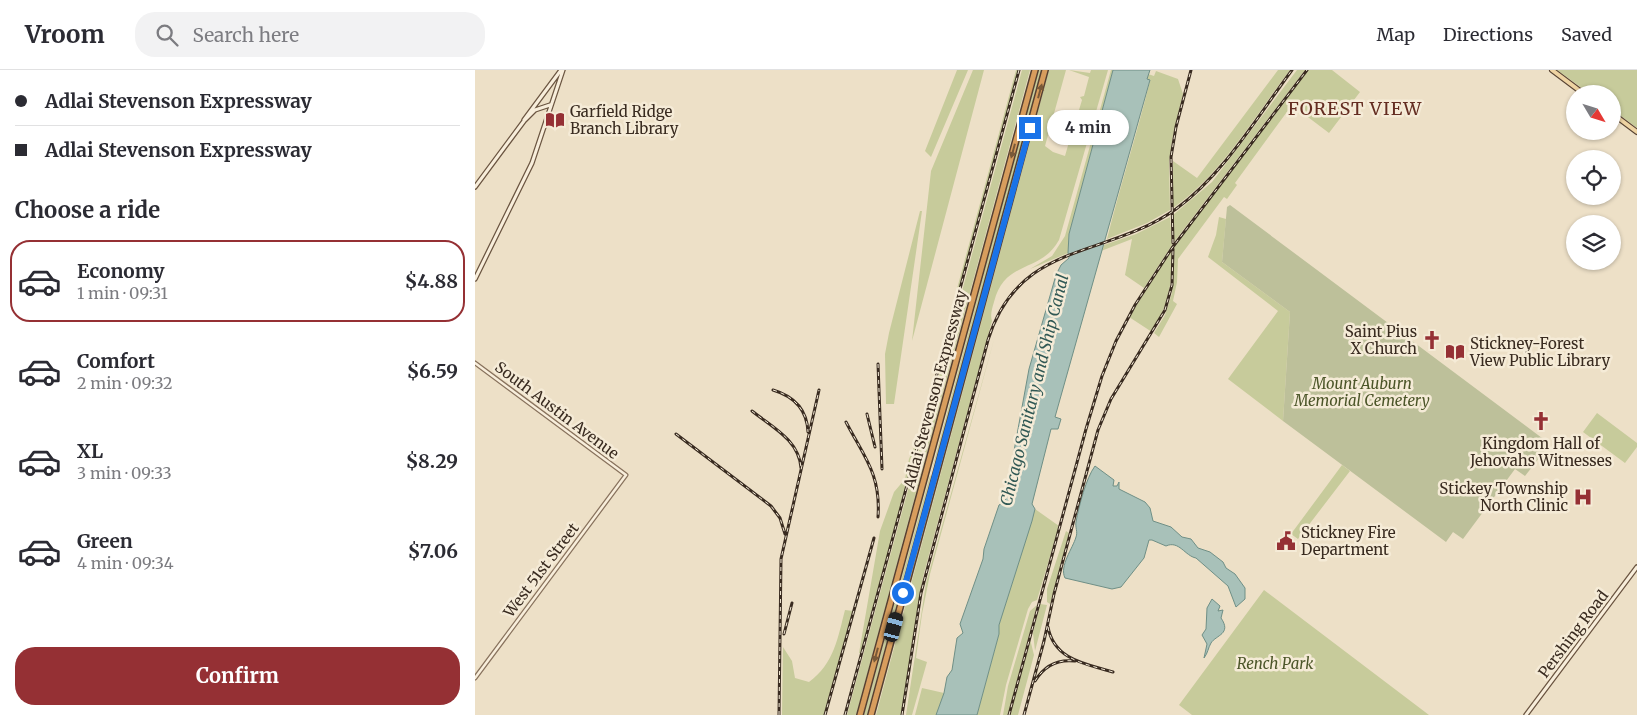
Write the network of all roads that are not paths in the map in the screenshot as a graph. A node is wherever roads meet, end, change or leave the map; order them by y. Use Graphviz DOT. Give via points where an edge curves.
graph roads {
  1 [pos="562,70"];
  2 [pos="1035,70"];
  3 [pos="1045,70"];
  4 [pos="1552,70"];
  5 [pos="1572,85"];
  6 [pos="551,105"];
  7 [pos="539,108"];
  8 [pos="549,112"];
  9 [pos="1621,120"];
  10 [pos="524,121"];
  11 [pos="1637,132"];
  12 [pos="475,187"];
  13 [pos="475,279"];
  14 [pos="475,363"];
  15 [pos="625,475"];
  16 [pos="1637,567"];
  17 [pos="475,678"];
  18 [pos="860,715"];
  19 [pos="873,715"];
  20 [pos="1526,715"];
  1 -- 6 [label="main road"];
  1 -- 10 [label="main road"];
  2 -- 18 [label="highway, Adlai Stevenson Expressway, one-way"];
  19 -- 3 [label="highway, Adlai Stevenson Expressway, one-way"];
  4 -- 5 [label="main road"];
  6 -- 7 [label="main road"];
  6 -- 8 [label="main road"];
  7 -- 8 [label="main road"];
  7 -- 10 [label="main road"];
  8 -- 13 [label="main road" via="527,175"];
  9 -- 11 [label="main road"];
  10 -- 12 [label="main road"];
  14 -- 15 [label="street, South Austin Avenue"];
  15 -- 17 [label="street, West 51st Street"];
  16 -- 20 [label="main road, Pershing Road"];
}
